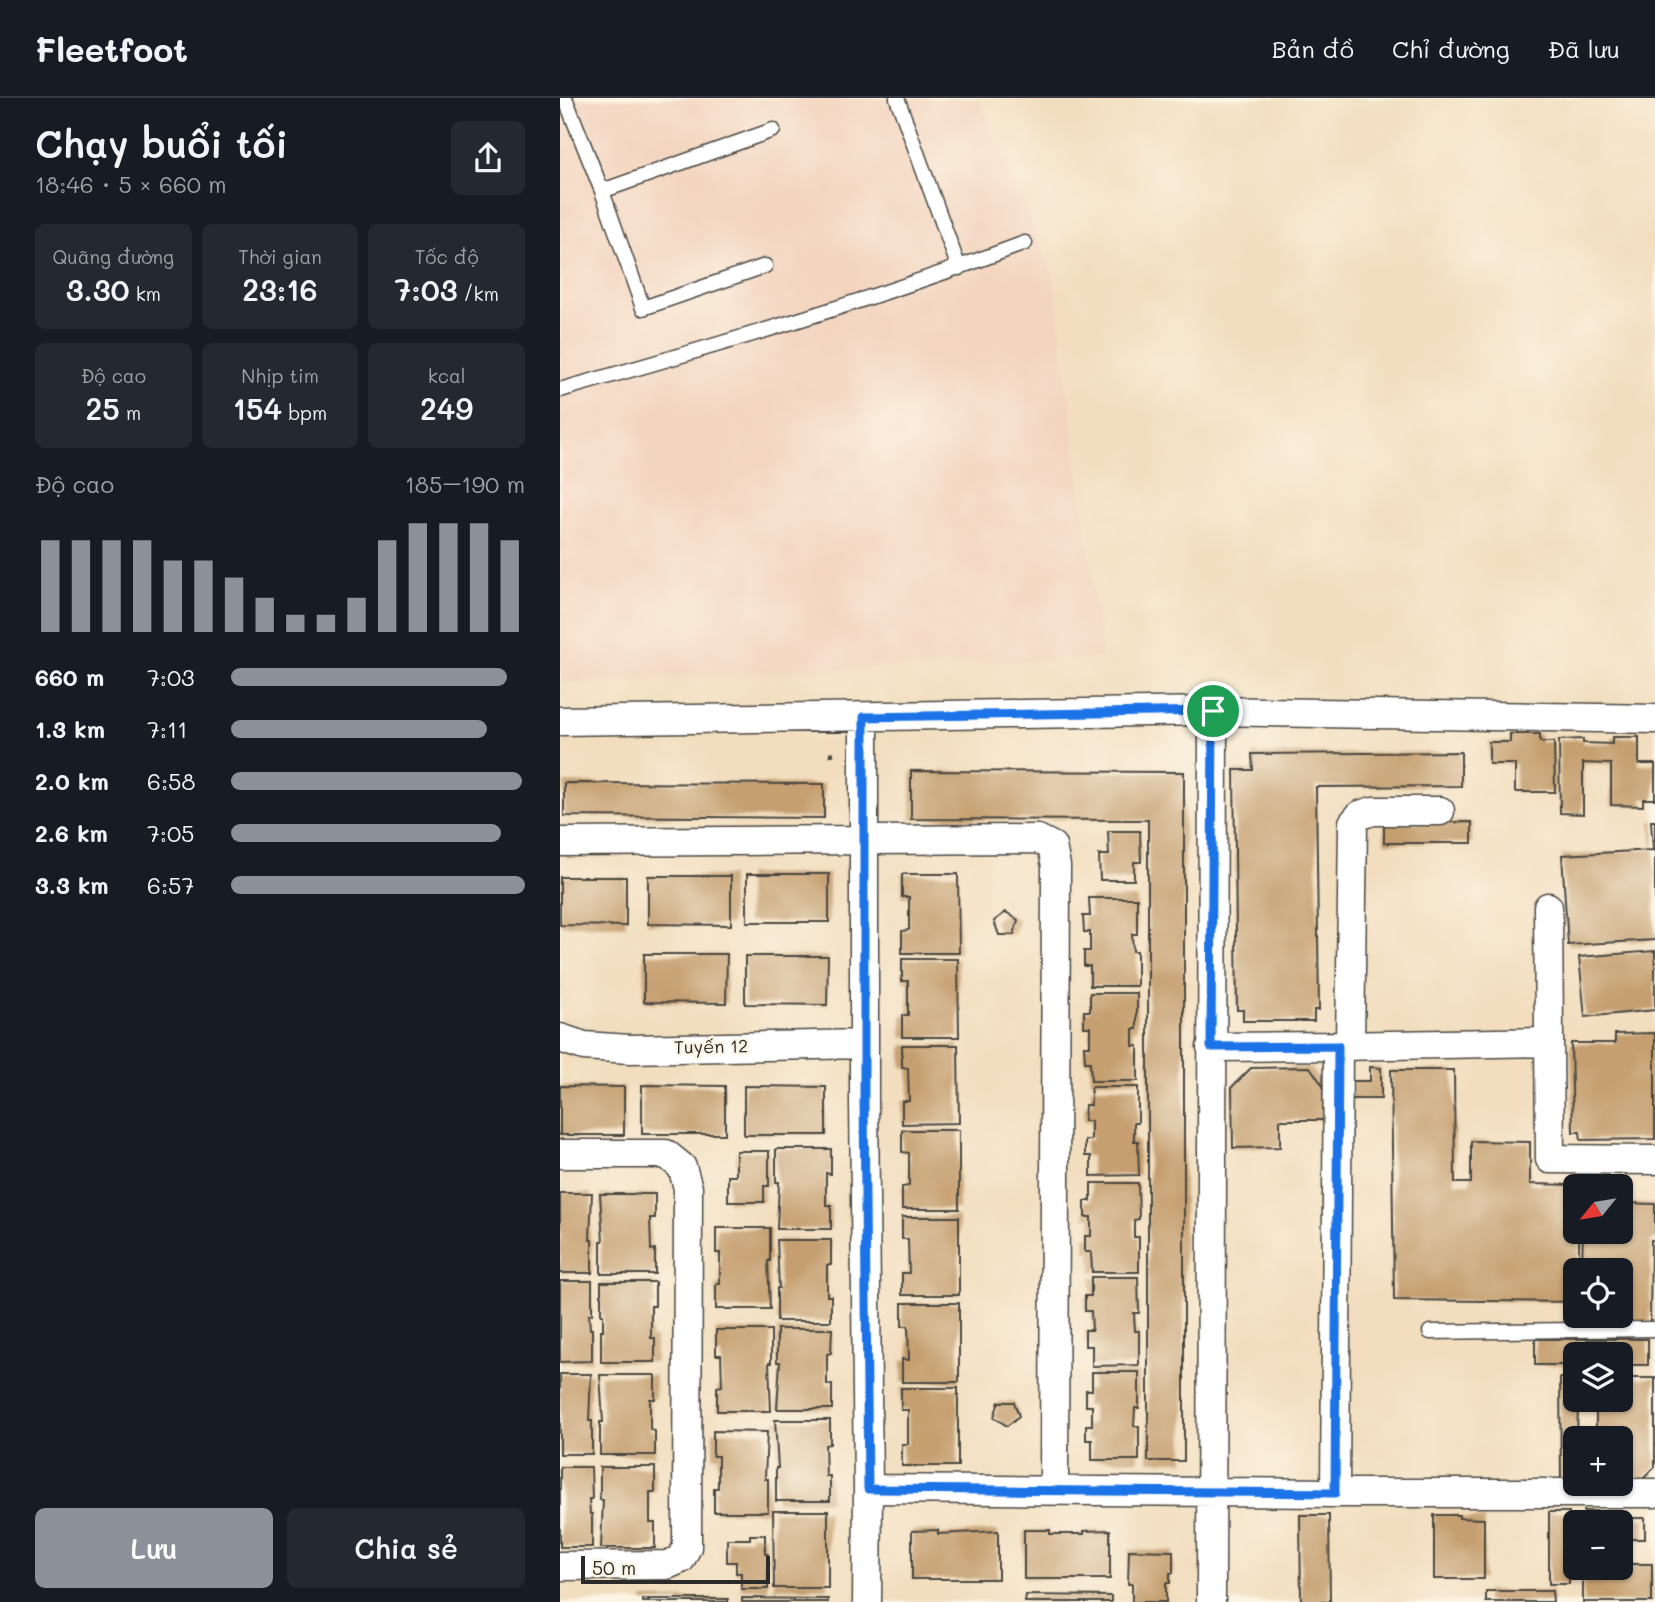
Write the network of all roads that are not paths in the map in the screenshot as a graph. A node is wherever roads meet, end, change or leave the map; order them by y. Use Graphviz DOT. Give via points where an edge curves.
graph roads {
  1 [pos="565,98"];
  2 [pos="897,98"];
  3 [pos="773,130"];
  4 [pos="602,191"];
  5 [pos="1025,243"];
  6 [pos="765,266"];
  7 [pos="959,268"];
  8 [pos="560,390"];
  9 [pos="1213,711"];
  10 [pos="864,717"];
  11 [pos="1655,719"];
  12 [pos="560,721"];
  13 [pos="1440,811"];
  14 [pos="865,840"];
  15 [pos="560,842"];
  16 [pos="1548,907"];
  17 [pos="560,1038"];
  18 [pos="1549,1042"];
  19 [pos="864,1044"];
  20 [pos="1344,1046"];
  21 [pos="1211,1047"];
  22 [pos="560,1154"];
  23 [pos="1655,1160"];
  24 [pos="1655,1329"];
  25 [pos="1430,1332"];
  26 [pos="868,1489"];
  27 [pos="1054,1490"];
  28 [pos="1209,1492"];
  29 [pos="1335,1493"];
  30 [pos="1655,1493"];
  31 [pos="560,1566"];
  32 [pos="867,1602"];
  33 [pos="1211,1602"];
  1 -- 4 [label="lane"];
  2 -- 7 [label="lane"];
  3 -- 4 [label="lane"];
  4 -- 6 [label="lane" via="643,308"];
  5 -- 7 [label="lane"];
  7 -- 8 [label="lane"];
  9 -- 10 [label="street"];
  9 -- 11 [label="street"];
  9 -- 21 [label="street"];
  10 -- 12 [label="street"];
  10 -- 14 [label="street"];
  13 -- 20 [label="street" via="1373,811 1353,823"];
  14 -- 15 [label="street"];
  14 -- 19 [label="street"];
  14 -- 27 [label="street" via="1038,839 1052,846 1056,866"];
  16 -- 18 [label="street"];
  17 -- 19 [label="street, Tuyến 12" via="584,1046 630,1049"];
  18 -- 20 [label="street"];
  18 -- 23 [label="street" via="1550,1159"];
  19 -- 26 [label="street"];
  20 -- 21 [label="street"];
  20 -- 29 [label="street"];
  21 -- 28 [label="street"];
  22 -- 31 [label="street" via="666,1154 682,1167 688,1188 687,1547 681,1559 667,1565"];
  24 -- 25 [label="lane"];
  26 -- 27 [label="street"];
  26 -- 32 [label="street"];
  27 -- 28 [label="street"];
  28 -- 29 [label="street"];
  28 -- 33 [label="street"];
  29 -- 30 [label="street"];
}
